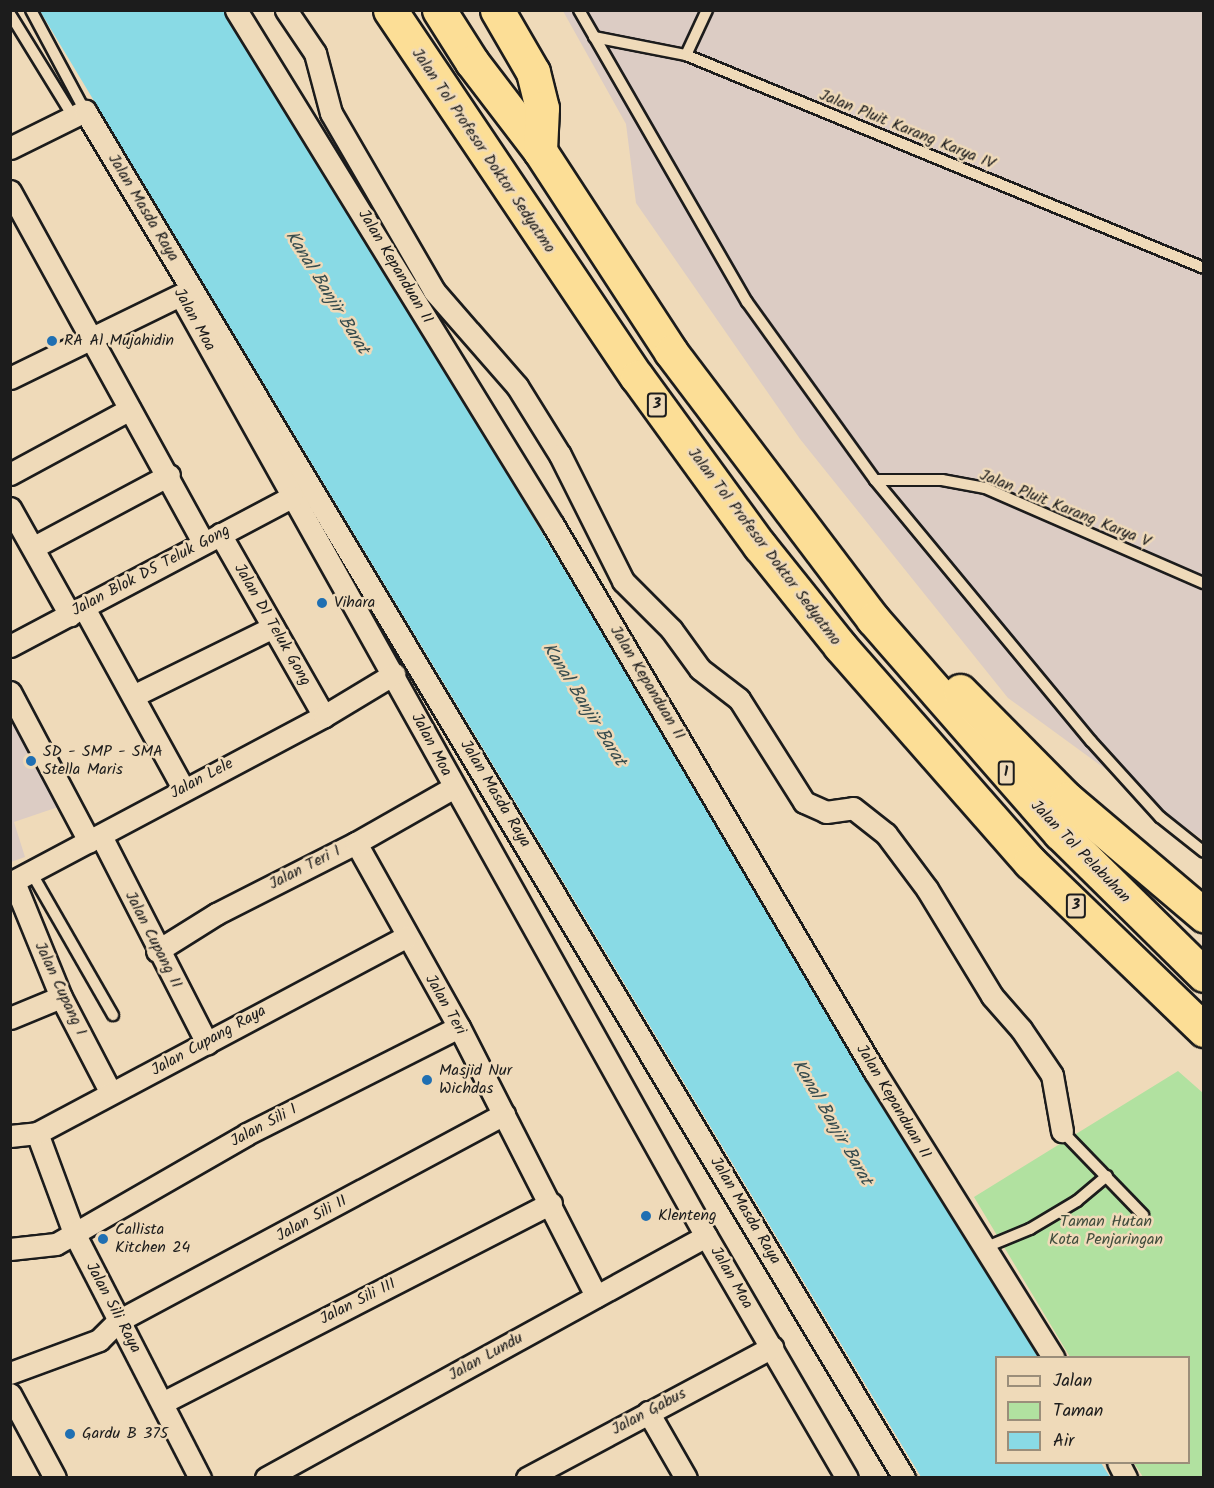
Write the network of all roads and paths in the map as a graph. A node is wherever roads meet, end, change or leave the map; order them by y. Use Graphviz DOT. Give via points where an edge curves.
graph roads {
  1 [pos="31,10"];
  2 [pos="236,10"];
  3 [pos="286,10"];
  4 [pos="390,10"];
  5 [pos="439,10"];
  6 [pos="496,10"];
  7 [pos="579,10"];
  8 [pos="707,10"];
  9 [pos="10,14"];
  10 [pos="15,30"];
  11 [pos="594,37"];
  12 [pos="686,55"];
  13 [pos="80,115"];
  14 [pos="10,148"];
  15 [pos="540,151"];
  16 [pos="10,191"];
  17 [pos="1203,268"];
  18 [pos="180,295"];
  19 [pos="90,336"];
  20 [pos="10,378"];
  21 [pos="130,409"];
  22 [pos="10,474"];
  23 [pos="169,475"];
  24 [pos="875,480"];
  25 [pos="292,497"];
  26 [pos="10,508"];
  27 [pos="212,538"];
  28 [pos="34,547"];
  29 [pos="826,556"];
  30 [pos="1203,583"];
  31 [pos="77,611"];
  32 [pos="273,627"];
  33 [pos="10,646"];
  34 [pos="394,674"];
  35 [pos="133,696"];
  36 [pos="13,702"];
  37 [pos="324,716"];
  38 [pos="454,787"];
  39 [pos="183,788"];
  40 [pos="95,838"];
  41 [pos="356,843"];
  42 [pos="1203,852"];
  43 [pos="18,879"];
  44 [pos="1203,915"];
  45 [pos="406,937"];
  46 [pos="157,951"];
  47 [pos="1203,975"];
  48 [pos="61,997"];
  49 [pos="113,1015"];
  50 [pos="10,1018"];
  51 [pos="459,1027"];
  52 [pos="1203,1030"];
  53 [pos="207,1043"];
  54 [pos="111,1094"];
  55 [pos="504,1114"];
  56 [pos="1062,1131"];
  57 [pos="37,1133"];
  58 [pos="10,1136"];
  59 [pos="1107,1176"];
  60 [pos="552,1203"];
  61 [pos="1143,1215"];
  62 [pos="74,1233"];
  63 [pos="706,1236"];
  64 [pos="984,1248"];
  65 [pos="10,1249"];
  66 [pos="596,1296"];
  67 [pos="118,1321"];
  68 [pos="772,1347"];
  69 [pos="1052,1356"];
  70 [pos="10,1373"];
  71 [pos="10,1394"];
  72 [pos="164,1402"];
  73 [pos="648,1412"];
  74 [pos="1119,1464"];
  75 [pos="55,1478"];
  76 [pos="200,1478"];
  77 [pos="266,1478"];
  78 [pos="527,1478"];
  79 [pos="686,1478"];
  80 [pos="847,1478"];
  81 [pos="904,1478"];
  82 [pos="1126,1478"];
  1 -- 13 [label="lane, Jalan Moa"];
  2 -- 64 [label="street, Jalan Kepanduan II" via="559,534 874,1072"];
  3 -- 56 [label="street, Jalan Kepanduan II" via="315,53 331,113 434,291 517,386 560,456 623,581 671,629 700,669 739,699 804,802 826,812 853,808 886,834 927,889 992,996 1021,1029 1052,1075"];
  4 -- 52 [label="highway, Jalan Tol Profesor Doktor Sedyatmo / 3" via="637,376 760,546 840,646 1022,854"];
  5 -- 15 [label="highway" via="472,62"];
  6 -- 15 [label="highway" via="533,72 542,108"];
  7 -- 11 [label="lane"];
  8 -- 12 [label="lane"];
  9 -- 10 [label="lane, Jalan Moa"];
  10 -- 13 [label="lane, Jalan Moa"];
  11 -- 12 [label="lane, Jalan Pluit Karang Karya IV"];
  11 -- 24 [label="lane" via="747,302"];
  12 -- 17 [label="lane, Jalan Pluit Karang Karya IV"];
  13 -- 14 [label="street"];
  13 -- 18 [label="street, Jalan Moa"];
  13 -- 81 [label="street, Jalan Masda Raya"];
  15 -- 29 [label="highway" via="671,352"];
  16 -- 19 [label="street, Jalan D1 Teluk Gong"];
  18 -- 19 [label="street"];
  18 -- 25 [label="street, Jalan Moa"];
  19 -- 20 [label="street"];
  19 -- 21 [label="street, Jalan D1 Teluk Gong"];
  21 -- 22 [label="street"];
  21 -- 23 [label="street, Jalan D1 Teluk Gong"];
  23 -- 27 [label="street, Jalan D1 Teluk Gong"];
  23 -- 28 [label="street"];
  24 -- 30 [label="lane, Jalan Pluit Karang Karya V" via="942,480 985,488"];
  24 -- 42 [label="lane" via="1090,741 1160,817"];
  25 -- 27 [label="street, Jalan Blok D5 Teluk Gong"];
  25 -- 34 [label="street, Jalan Moa"];
  26 -- 28 [label="street"];
  27 -- 31 [label="street, Jalan Blok D5 Teluk Gong"];
  27 -- 32 [label="street, Jalan D1 Teluk Gong"];
  28 -- 31 [label="street"];
  29 -- 44 [label="highway" via="887,608 928,657 1067,799"];
  29 -- 47 [label="highway, Jalan Tol Pelabuhan / 1" via="873,620 984,750 1060,833"];
  31 -- 33 [label="street, Jalan Blok D5 Teluk Gong"];
  31 -- 35 [label="street"];
  32 -- 35 [label="street"];
  32 -- 37 [label="street, Jalan D1 Teluk Gong"];
  34 -- 37 [label="street, Jalan Lele"];
  34 -- 38 [label="street, Jalan Moa"];
  35 -- 39 [label="street"];
  36 -- 40 [label="street, Jalan Cupang II"];
  37 -- 39 [label="street, Jalan Lele"];
  38 -- 41 [label="street, Jalan Teri I"];
  38 -- 63 [label="street, Jalan Moa"];
  39 -- 40 [label="street, Jalan Lele"];
  40 -- 43 [label="street, Jalan Lele"];
  40 -- 46 [label="street, Jalan Cupang II"];
  41 -- 45 [label="street, Jalan Teri"];
  41 -- 46 [label="street, Jalan Teri I" via="216,914"];
  43 -- 48 [label="street, Jalan Cupang I"];
  43 -- 49 [label="lane"];
  45 -- 51 [label="street, Jalan Teri"];
  45 -- 53 [label="street, Jalan Cupang Raya"];
  46 -- 53 [label="street, Jalan Cupang II"];
  48 -- 50 [label="street"];
  48 -- 54 [label="street, Jalan Cupang I"];
  51 -- 55 [label="street, Jalan Teri"];
  51 -- 62 [label="street, Jalan Sili I" via="247,1134"];
  53 -- 54 [label="street, Jalan Cupang Raya"];
  54 -- 57 [label="street, Jalan Cupang Raya"];
  55 -- 60 [label="street, Jalan Teri"];
  55 -- 67 [label="street, Jalan Sili II"];
  56 -- 59 [label="lane"];
  57 -- 58 [label="street, Jalan Cupang Raya"];
  57 -- 62 [label="street, Jalan Sili Raya"];
  59 -- 61 [label="lane"];
  59 -- 64 [label="lane" via="1077,1201 1030,1229"];
  60 -- 66 [label="street, Jalan Teri"];
  60 -- 72 [label="street, Jalan Sili III"];
  62 -- 65 [label="street, Jalan Sili I" via="56,1244"];
  62 -- 67 [label="street, Jalan Sili Raya"];
  63 -- 66 [label="street, Jalan Lundu"];
  63 -- 68 [label="street, Jalan Moa"];
  64 -- 69 [label="street, Jalan Kepanduan II"];
  66 -- 77 [label="street, Jalan Lundu"];
  67 -- 70 [label="street, Jalan Sili II" via="99,1340"];
  67 -- 72 [label="street, Jalan Sili Raya"];
  68 -- 73 [label="street, Jalan Gabus"];
  68 -- 80 [label="street, Jalan Moa"];
  71 -- 75 [label="street"];
  72 -- 76 [label="street, Jalan Sili Raya"];
  73 -- 78 [label="street, Jalan Gabus"];
  73 -- 79 [label="street"];
  74 -- 82 [label="street"];
}
